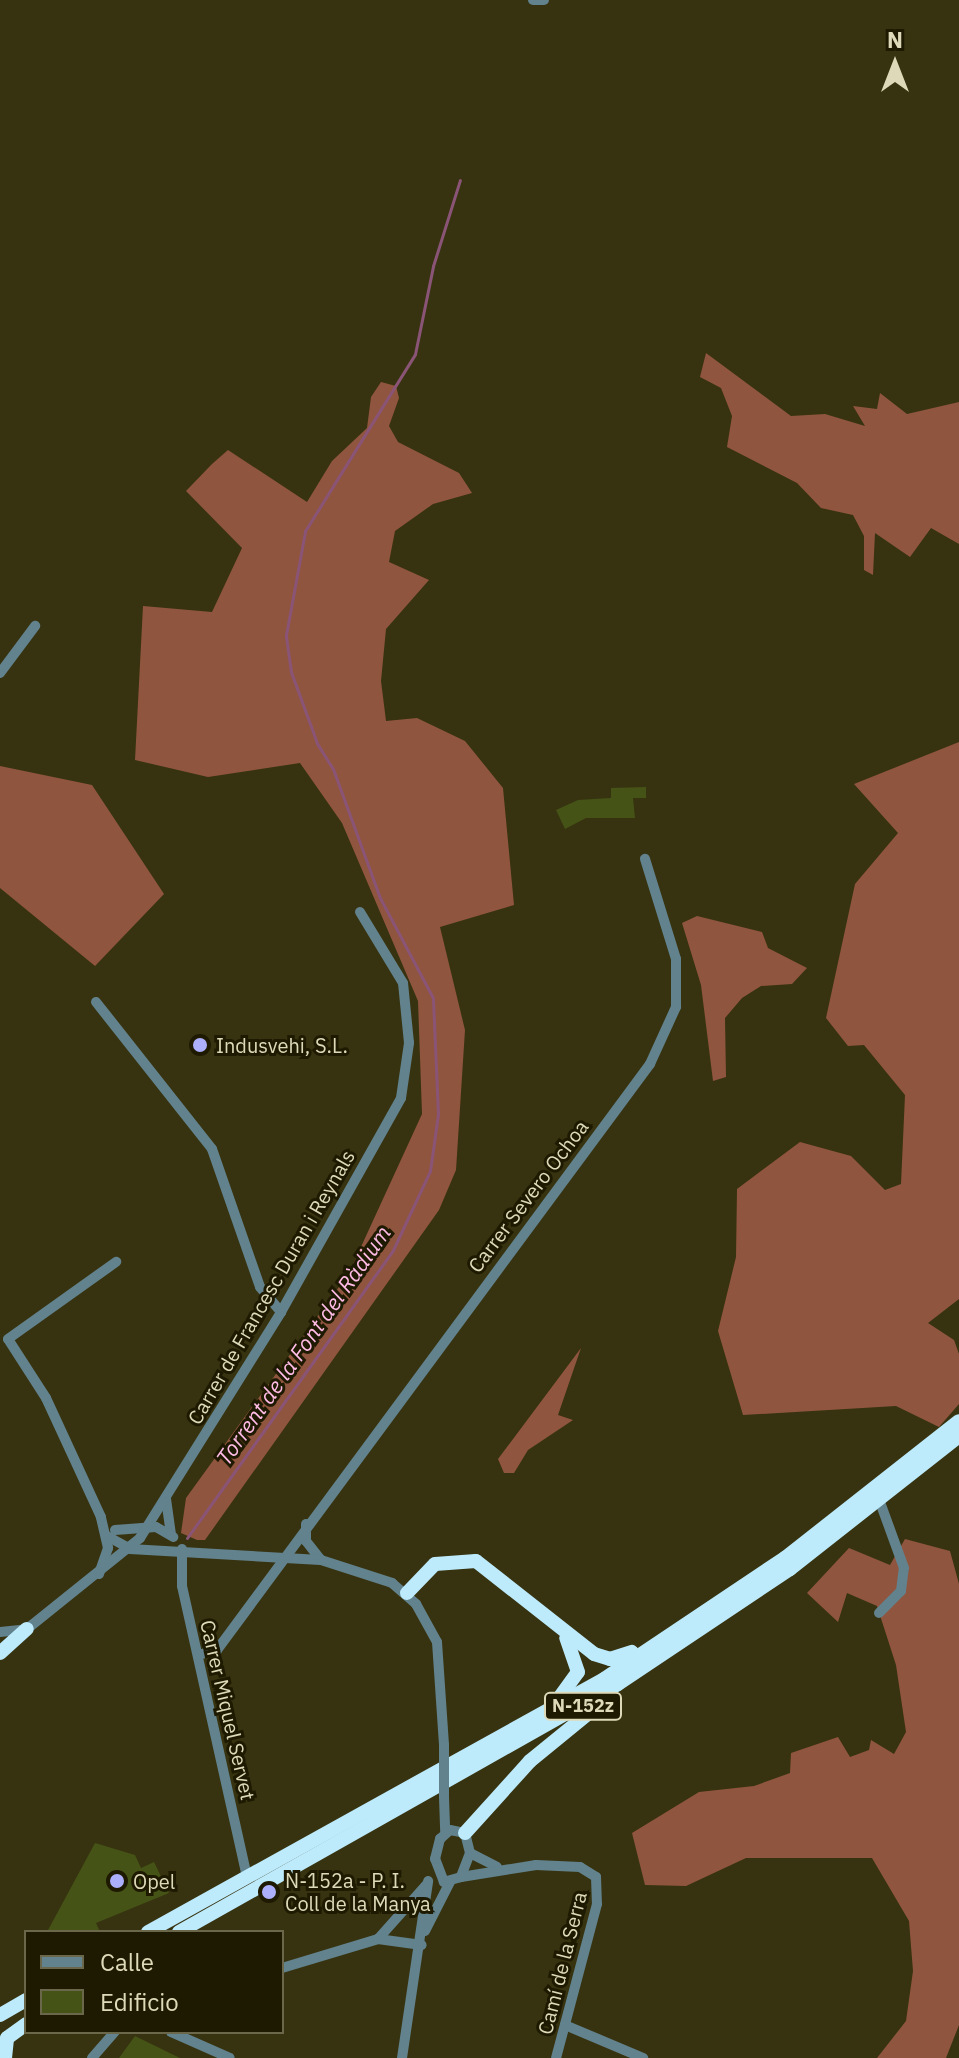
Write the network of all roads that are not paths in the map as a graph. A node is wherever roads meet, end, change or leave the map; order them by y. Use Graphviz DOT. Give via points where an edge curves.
graph roads {
  1 [pos="533,0"];
  2 [pos="544,0"];
  3 [pos="35,626"];
  4 [pos="0,673"];
  5 [pos="645,859"];
  6 [pos="360,912"];
  7 [pos="96,1002"];
  8 [pos="116,1262"];
  9 [pos="281,1312"];
  10 [pos="959,1421"];
  11 [pos="959,1436"];
  12 [pos="166,1498"];
  13 [pos="880,1502"];
  14 [pos="306,1522"];
  15 [pos="151,1524"];
  16 [pos="111,1533"];
  17 [pos="173,1537"];
  18 [pos="130,1549"];
  19 [pos="177,1549"];
  20 [pos="280,1558"];
  21 [pos="321,1560"];
  22 [pos="98,1576"];
  23 [pos="407,1593"];
  24 [pos="879,1613"];
  25 [pos="690,1623"];
  26 [pos="559,1628"];
  27 [pos="27,1629"];
  28 [pos="0,1632"];
  29 [pos="0,1653"];
  30 [pos="198,1655"];
  31 [pos="618,1684"];
  32 [pos="525,1725"];
  33 [pos="445,1833"];
  34 [pos="465,1833"];
  35 [pos="470,1853"];
  36 [pos="497,1867"];
  37 [pos="247,1877"];
  38 [pos="432,1877"];
  39 [pos="456,1879"];
  40 [pos="152,1930"];
  41 [pos="183,1930"];
  42 [pos="425,1931"];
  43 [pos="378,1939"];
  44 [pos="422,1945"];
  45 [pos="284,1967"];
  46 [pos="24,1998"];
  47 [pos="24,1998"];
  48 [pos="0,2008"];
  49 [pos="0,2015"];
  50 [pos="24,2017"];
  51 [pos="565,2025"];
  52 [pos="24,2026"];
  53 [pos="0,2030"];
  54 [pos="113,2034"];
  55 [pos="176,2034"];
  56 [pos="3,2051"];
  57 [pos="92,2058"];
  58 [pos="230,2058"];
  59 [pos="402,2058"];
  60 [pos="556,2058"];
  61 [pos="643,2058"];
  1 -- 2 [label="street"];
  3 -- 4 [label="street"];
  5 -- 14 [label="street, Carrer Severo Ochoa" via="676,959 676,1007 650,1064"];
  6 -- 9 [label="street, Carrer de Francesc Duran i Reynals" via="403,983 409,1043 401,1098"];
  7 -- 9 [label="street" via="212,1149 260,1287"];
  8 -- 16 [label="street" via="8,1339 46,1398"];
  9 -- 12 [label="street, Carrer de Francesc Duran i Reynals"];
  10 -- 25 [label="highway, N-152z" via="878,1489"];
  11 -- 13 [label="highway, N-152z"];
  12 -- 15 [label="street, Carrer de Francesc Duran i Reynals"];
  12 -- 17 [label="street"];
  13 -- 24 [label="street" via="904,1568 901,1591"];
  13 -- 31 [label="highway, N-152z"];
  14 -- 20 [label="street, Carrer Severo Ochoa"];
  14 -- 21 [label="street" via="306,1541"];
  15 -- 16 [label="street"];
  15 -- 17 [label="street"];
  15 -- 18 [label="street, Carrer de Francesc Duran i Reynals"];
  15 -- 19 [label="street"];
  16 -- 18 [label="street"];
  16 -- 22 [label="street"];
  17 -- 19 [label="street"];
  18 -- 19 [label="street"];
  18 -- 22 [label="street, Carrer de Francesc Duran i Reynals"];
  19 -- 20 [label="street"];
  19 -- 30 [label="street, Carrer Miquel Servet"];
  20 -- 21 [label="street"];
  20 -- 30 [label="street, Carrer Severo Ochoa" via="217,1650"];
  21 -- 23 [label="street" via="379,1575"];
  22 -- 27 [label="street, Carrer de Francesc Duran i Reynals"];
  23 -- 26 [label="highway" via="435,1564 476,1561"];
  23 -- 33 [label="street, bridge" via="437,1642"];
  25 -- 26 [label="highway" via="610,1659"];
  25 -- 32 [label="highway, N-152z"];
  26 -- 32 [label="highway" via="576,1652 575,1680"];
  27 -- 28 [label="street"];
  27 -- 29 [label="highway"];
  30 -- 37 [label="street, Carrer Miquel Servet"];
  31 -- 34 [label="highway" via="530,1761"];
  31 -- 41 [label="highway, N-152z"];
  32 -- 37 [label="highway, N-152z"];
  33 -- 34 [label="street"];
  33 -- 38 [label="street"];
  34 -- 35 [label="street"];
  35 -- 36 [label="street"];
  35 -- 39 [label="street"];
  36 -- 39 [label="street"];
  36 -- 51 [label="street, Camí de la Serra" via="580,1867 596,1877 599,1893"];
  37 -- 40 [label="highway, N-152z"];
  38 -- 39 [label="street"];
  38 -- 42 [label="street"];
  38 -- 43 [label="street"];
  39 -- 42 [label="street"];
  42 -- 44 [label="street"];
  43 -- 44 [label="street"];
  43 -- 45 [label="street"];
  44 -- 59 [label="street"];
  46 -- 48 [label="highway"];
  47 -- 49 [label="highway"];
  50 -- 53 [label="highway"];
  51 -- 60 [label="street, Camí de la Serra"];
  51 -- 61 [label="street"];
  52 -- 56 [label="highway"];
  54 -- 57 [label="street"];
  55 -- 58 [label="street"];
}
